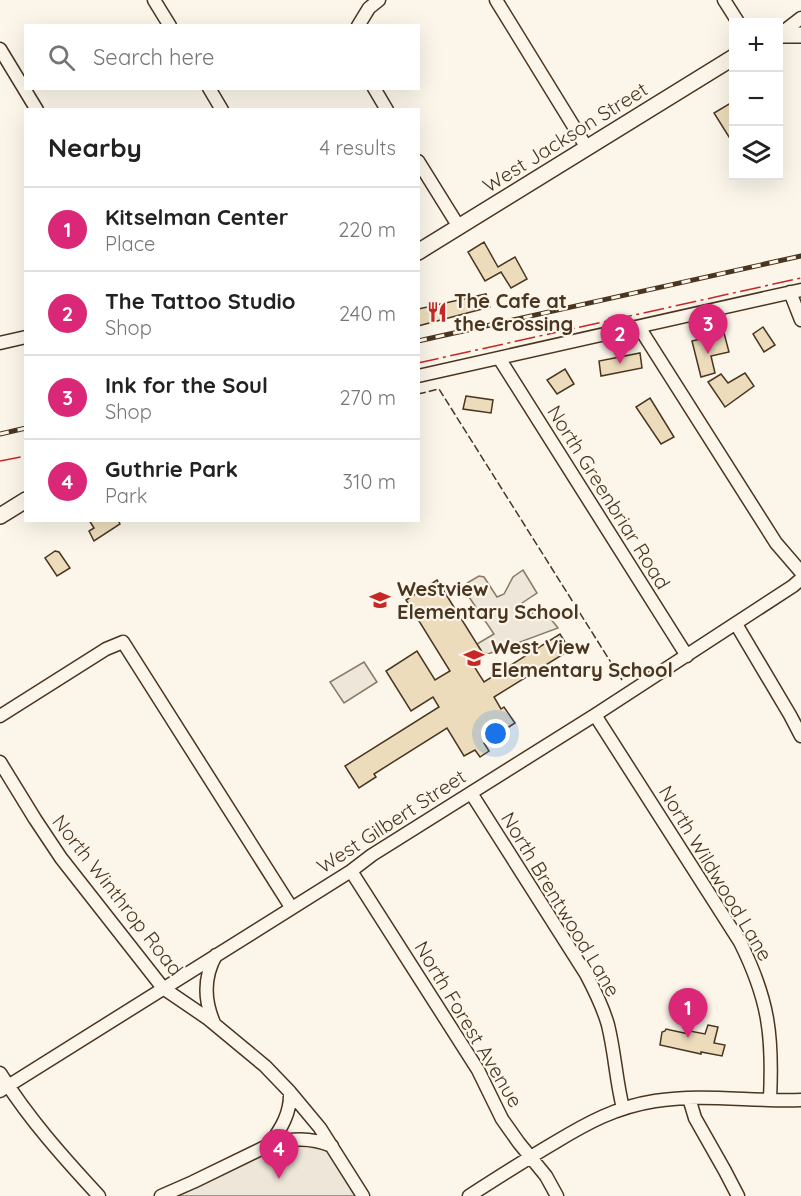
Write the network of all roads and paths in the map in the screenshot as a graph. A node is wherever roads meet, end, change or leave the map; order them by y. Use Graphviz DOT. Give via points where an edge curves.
graph roads {
  1 [pos="154,0"];
  2 [pos="379,0"];
  3 [pos="496,0"];
  4 [pos="724,0"];
  5 [pos="735,18"];
  6 [pos="801,18"];
  7 [pos="169,24"];
  8 [pos="359,24"];
  9 [pos="783,32"];
  10 [pos="783,35"];
  11 [pos="801,35"];
  12 [pos="0,49"];
  13 [pos="729,60"];
  14 [pos="24,89"];
  15 [pos="25,90"];
  16 [pos="210,90"];
  17 [pos="375,90"];
  18 [pos="36,108"];
  19 [pos="221,108"];
  20 [pos="386,108"];
  21 [pos="587,148"];
  22 [pos="420,164"];
  23 [pos="459,227"];
  24 [pos="420,251"];
  25 [pos="795,291"];
  26 [pos="801,320"];
  27 [pos="639,327"];
  28 [pos="24,337"];
  29 [pos="0,343"];
  30 [pos="499,358"];
  31 [pos="420,376"];
  32 [pos="24,501"];
  33 [pos="0,516"];
  34 [pos="801,572"];
  35 [pos="801,579"];
  36 [pos="736,624"];
  37 [pos="687,656"];
  38 [pos="595,715"];
  39 [pos="0,716"];
  40 [pos="801,736"];
  41 [pos="0,762"];
  42 [pos="471,793"];
  43 [pos="351,871"];
  44 [pos="291,907"];
  45 [pos="216,955"];
  46 [pos="163,988"];
  47 [pos="215,1024"];
  48 [pos="0,1073"];
  49 [pos="4,1089"];
  50 [pos="290,1092"];
  51 [pos="688,1098"];
  52 [pos="770,1099"];
  53 [pos="801,1100"];
  54 [pos="623,1108"];
  55 [pos="269,1145"];
  56 [pos="333,1146"];
  57 [pos="530,1156"];
  58 [pos="99,1196"];
  59 [pos="161,1196"];
  60 [pos="363,1196"];
  61 [pos="469,1196"];
  62 [pos="557,1196"];
  63 [pos="738,1196"];
  1 -- 7 [label="street"];
  2 -- 8 [label="street"];
  3 -- 21 [label="street"];
  4 -- 5 [label="street"];
  6 -- 9 [label="street"];
  10 -- 11 [label="main road"];
  12 -- 14 [label="street"];
  13 -- 21 [label="main road, West Jackson Street"];
  15 -- 18 [label="street"];
  16 -- 19 [label="street"];
  17 -- 20 [label="street"];
  21 -- 23 [label="main road, West Jackson Street"];
  22 -- 23 [label="street"];
  23 -- 24 [label="main road, West Jackson Street"];
  25 -- 26 [label="street"];
  25 -- 27 [label="street"];
  27 -- 30 [label="street"];
  27 -- 34 [label="street" via="776,543"];
  28 -- 29 [label="street"];
  30 -- 31 [label="street"];
  30 -- 37 [label="street, North Greenbriar Road"];
  32 -- 33 [label="main road"];
  35 -- 36 [label="street, West Gilbert Street"];
  36 -- 37 [label="street, West Gilbert Street"];
  36 -- 40 [label="street"];
  37 -- 38 [label="street, West Gilbert Street"];
  38 -- 42 [label="street, West Gilbert Street"];
  38 -- 52 [label="street, North Wildwood Lane" via="752,965 768,1017"];
  39 -- 44 [label="street" via="123,642"];
  41 -- 46 [label="street, North Winthrop Road" via="61,858"];
  42 -- 43 [label="street, West Gilbert Street"];
  42 -- 54 [label="street, North Brentwood Lane" via="602,1005"];
  43 -- 44 [label="street, West Gilbert Street"];
  43 -- 57 [label="street, North Forest Avenue" via="478,1070 502,1119"];
  44 -- 45 [label="street, West Gilbert Street"];
  45 -- 46 [label="street, West Gilbert Street"];
  45 -- 47 [label="street" via="206,992"];
  46 -- 47 [label="street, North Winthrop Road"];
  46 -- 49 [label="street, West Gilbert Street"];
  47 -- 50 [label="street, North Winthrop Road"];
  48 -- 49 [label="street"];
  49 -- 58 [label="street"];
  50 -- 55 [label="street" via="287,1116"];
  50 -- 56 [label="street, North Winthrop Road"];
  51 -- 52 [label="street"];
  51 -- 54 [label="street"];
  51 -- 63 [label="street"];
  52 -- 53 [label="street"];
  54 -- 57 [label="street"];
  55 -- 56 [label="street" via="310,1139"];
  55 -- 59 [label="street"];
  56 -- 60 [label="street, North Winthrop Road"];
  57 -- 61 [label="street"];
  57 -- 62 [label="street, North Forest Avenue"];
}
